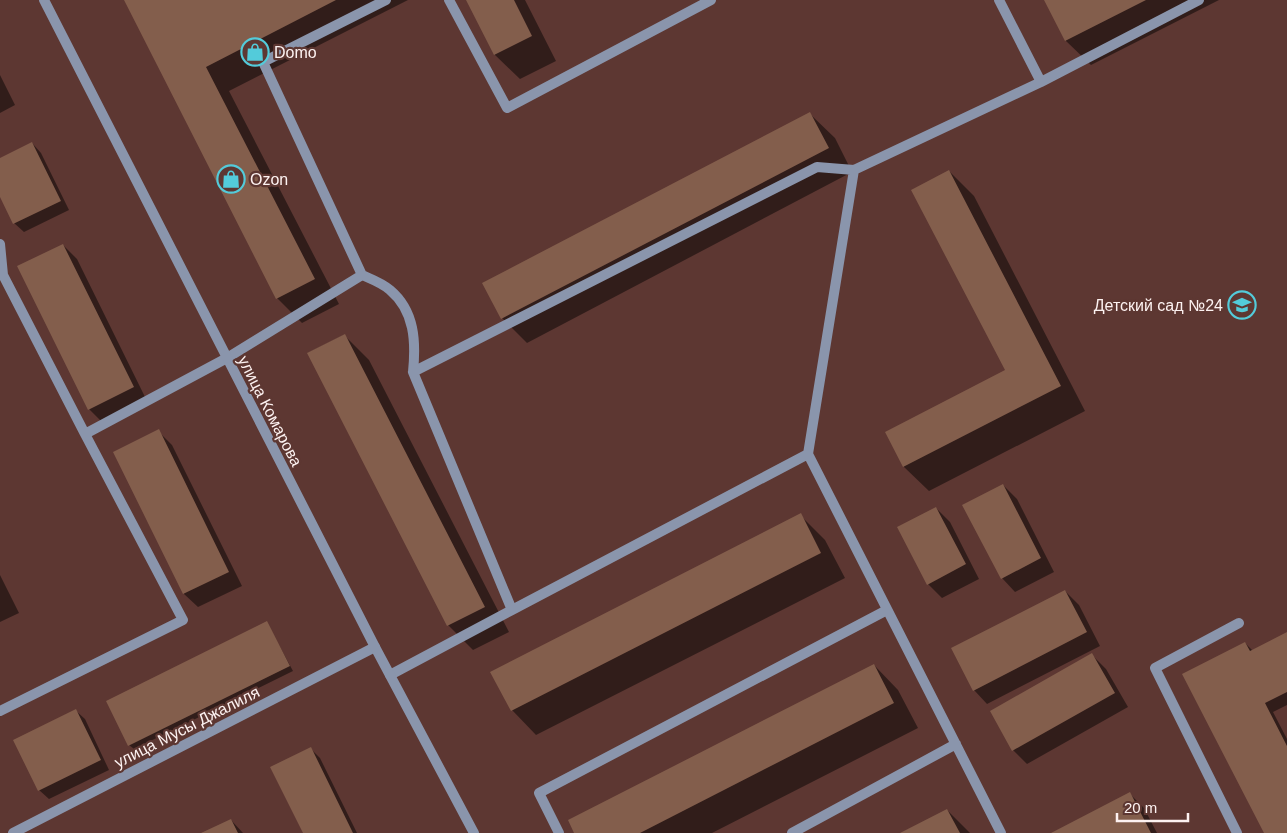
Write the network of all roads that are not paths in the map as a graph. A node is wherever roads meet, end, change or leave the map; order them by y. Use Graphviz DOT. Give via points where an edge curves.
graph roads {
  1 [pos="44,0"];
  2 [pos="386,0"];
  3 [pos="449,0"];
  4 [pos="710,0"];
  5 [pos="999,0"];
  6 [pos="1199,0"];
  7 [pos="1042,82"];
  8 [pos="854,170"];
  9 [pos="0,244"];
  10 [pos="362,275"];
  11 [pos="227,358"];
  12 [pos="413,372"];
  13 [pos="85,434"];
  14 [pos="808,454"];
  15 [pos="512,610"];
  16 [pos="887,610"];
  17 [pos="1239,622"];
  18 [pos="375,647"];
  19 [pos="390,675"];
  20 [pos="0,711"];
  21 [pos="956,744"];
  22 [pos="13,833"];
  23 [pos="474,833"];
  24 [pos="559,833"];
  25 [pos="792,833"];
  26 [pos="1000,833"];
  27 [pos="1237,833"];
  1 -- 11 [label="street, улица Комарова"];
  2 -- 10 [label="street" via="263,62"];
  3 -- 4 [label="street" via="507,108"];
  5 -- 7 [label="street"];
  6 -- 7 [label="street"];
  7 -- 8 [label="street"];
  8 -- 12 [label="street" via="817,167"];
  8 -- 14 [label="street"];
  9 -- 13 [label="street" via="3,275"];
  10 -- 11 [label="street"];
  10 -- 12 [label="street" via="390,290 405,309 414,328"];
  11 -- 13 [label="street"];
  11 -- 18 [label="street, улица Комарова"];
  12 -- 15 [label="street"];
  13 -- 20 [label="street" via="183,620"];
  14 -- 15 [label="street"];
  14 -- 16 [label="street"];
  15 -- 19 [label="street"];
  16 -- 21 [label="street"];
  16 -- 24 [label="street" via="539,794"];
  17 -- 27 [label="street" via="1155,668"];
  18 -- 19 [label="street, улица Комарова"];
  18 -- 22 [label="street, улица Мусы Джалиля"];
  19 -- 23 [label="street, улица Комарова"];
  21 -- 25 [label="street"];
  21 -- 26 [label="street"];
}
